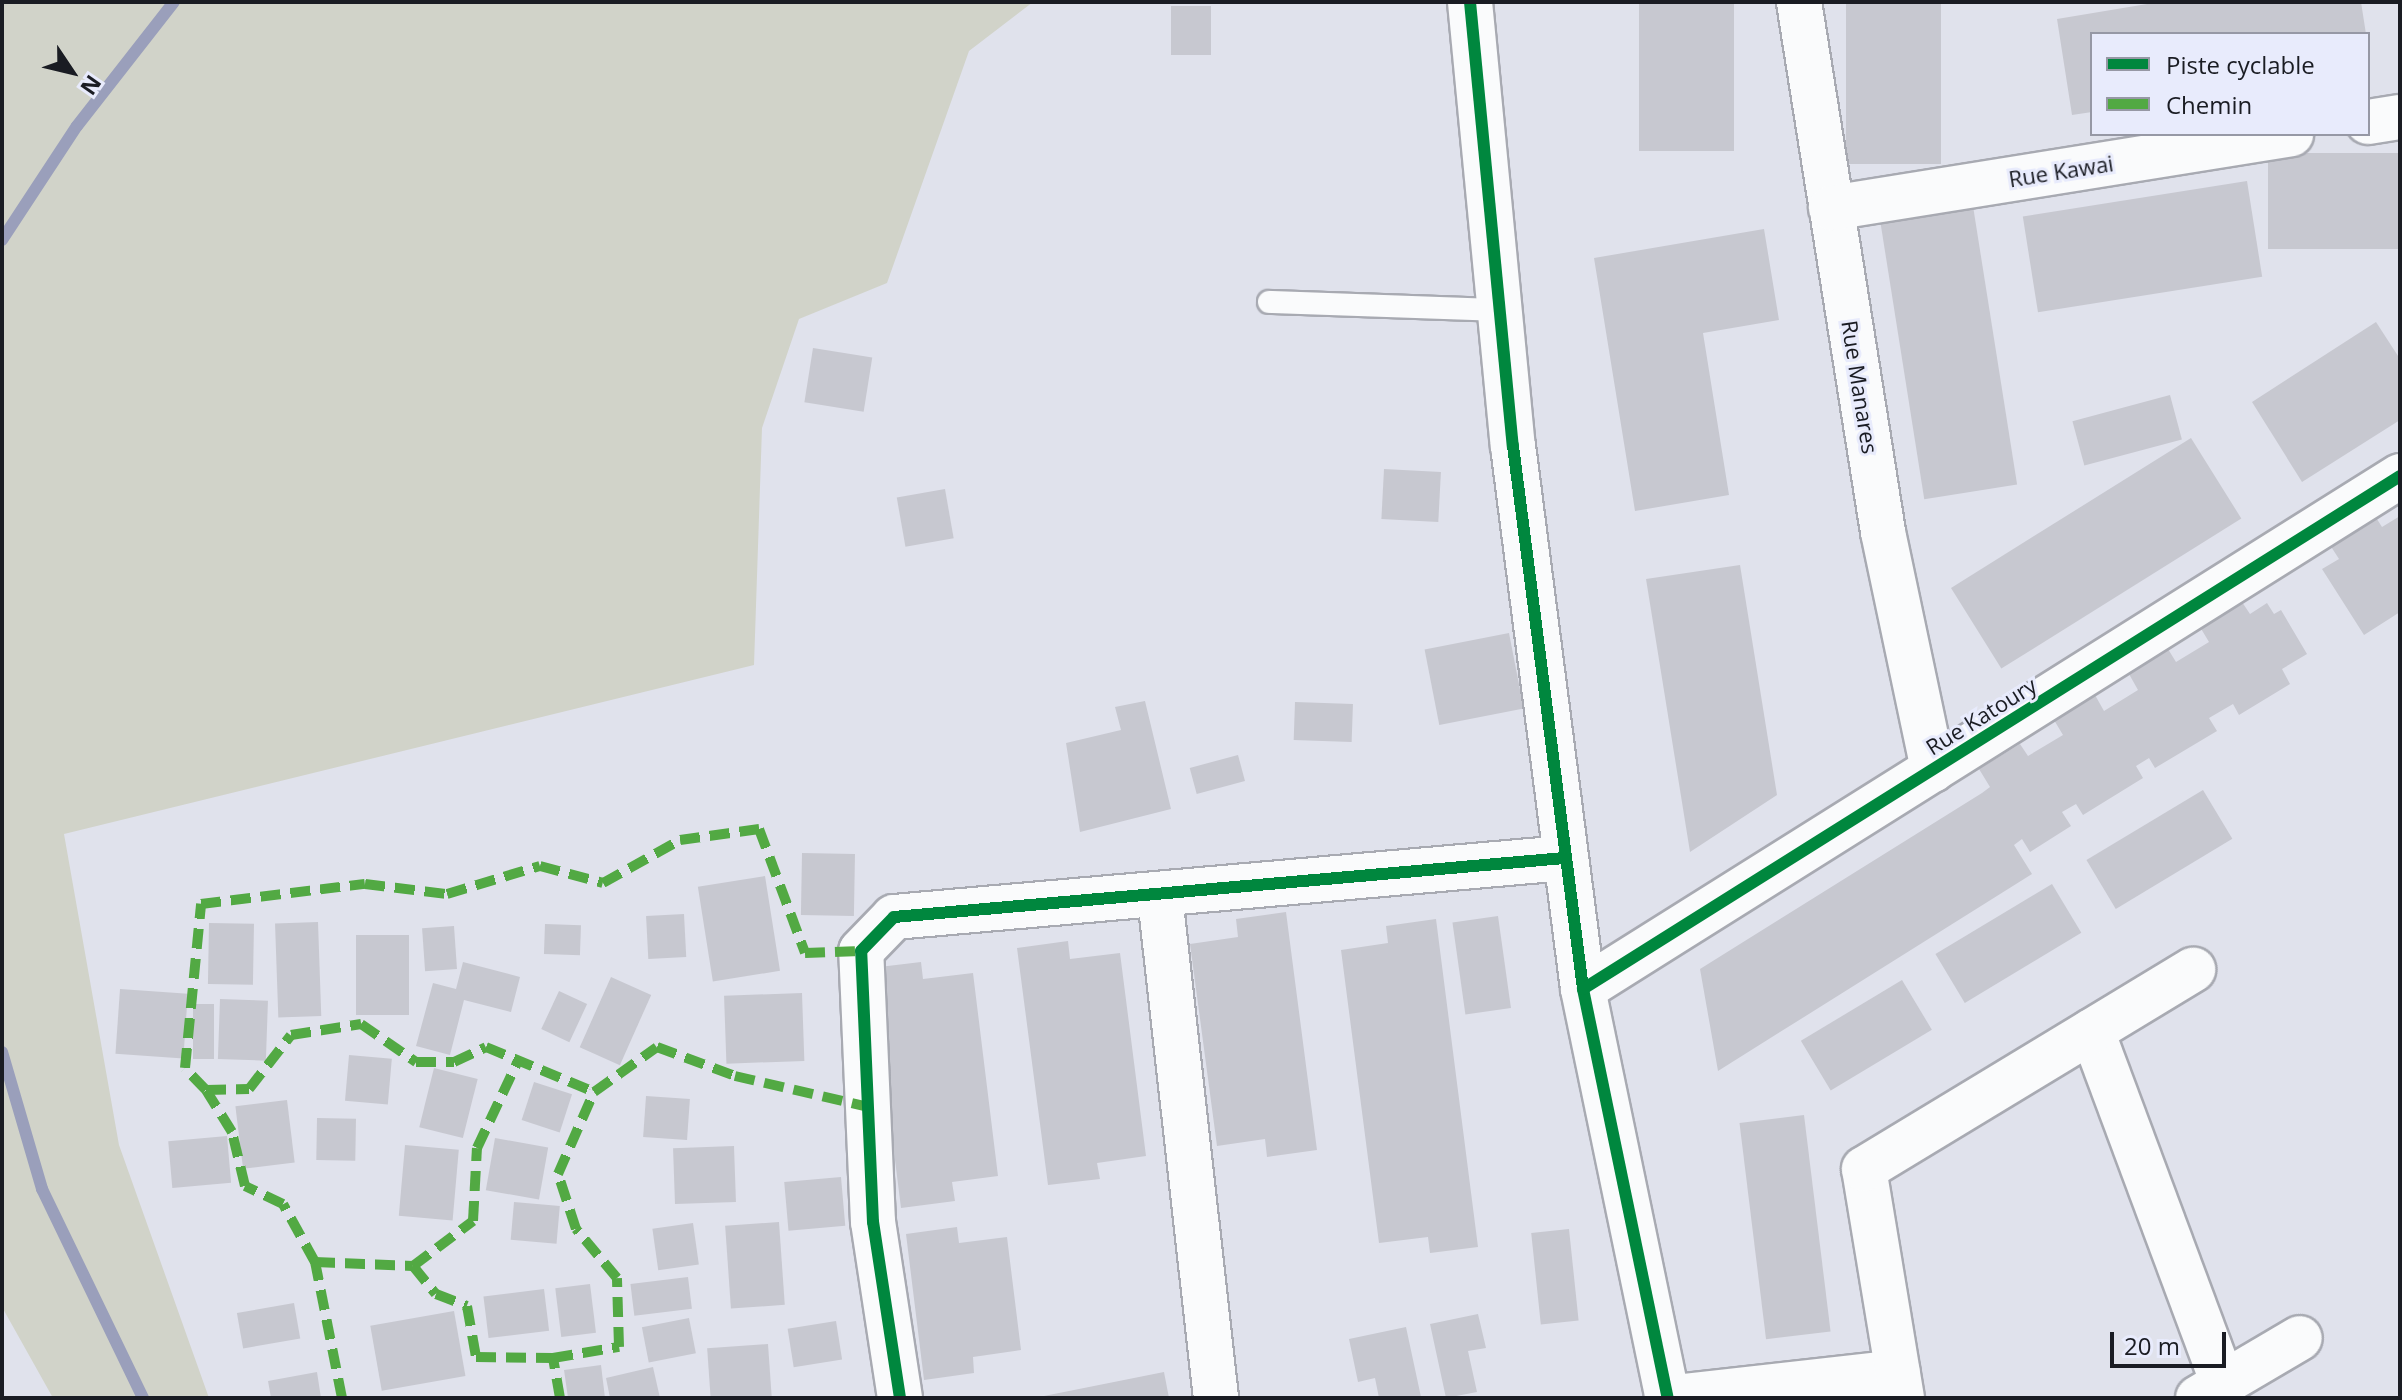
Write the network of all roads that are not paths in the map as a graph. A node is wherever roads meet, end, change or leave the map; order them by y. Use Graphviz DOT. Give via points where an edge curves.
graph roads {
  1 [pos="1470,2"];
  2 [pos="1799,2"];
  3 [pos="2400,117"];
  4 [pos="2370,122"];
  5 [pos="2279,136"];
  6 [pos="1831,208"];
  7 [pos="1269,302"];
  8 [pos="1498,310"];
  9 [pos="2400,476"];
  10 [pos="1933,770"];
  11 [pos="1565,858"];
  12 [pos="1160,897"];
  13 [pos="2193,970"];
  14 [pos="1583,989"];
  15 [pos="2092,1031"];
  16 [pos="2300,1338"];
  17 [pos="1900,1385"];
  18 [pos="2211,1391"];
  19 [pos="900,1398"];
  20 [pos="1216,1398"];
  21 [pos="1668,1398"];
  1 -- 8 [label="street"];
  2 -- 6 [label="street, Rue Manares"];
  3 -- 4 [label="street"];
  5 -- 6 [label="street, Rue Kawai"];
  6 -- 10 [label="street, Rue Manares" via="1883,532"];
  7 -- 8 [label="lane"];
  8 -- 11 [label="street"];
  9 -- 10 [label="street, Rue Katoury"];
  10 -- 14 [label="street, Rue Katoury"];
  11 -- 12 [label="street"];
  11 -- 14 [label="street"];
  12 -- 19 [label="street" via="894,917 861,951 873,1222"];
  12 -- 20 [label="street"];
  13 -- 15 [label="street"];
  14 -- 21 [label="street"];
  15 -- 17 [label="street" via="1864,1169"];
  15 -- 18 [label="street"];
  16 -- 18 [label="street"];
  17 -- 21 [label="street"];
}
